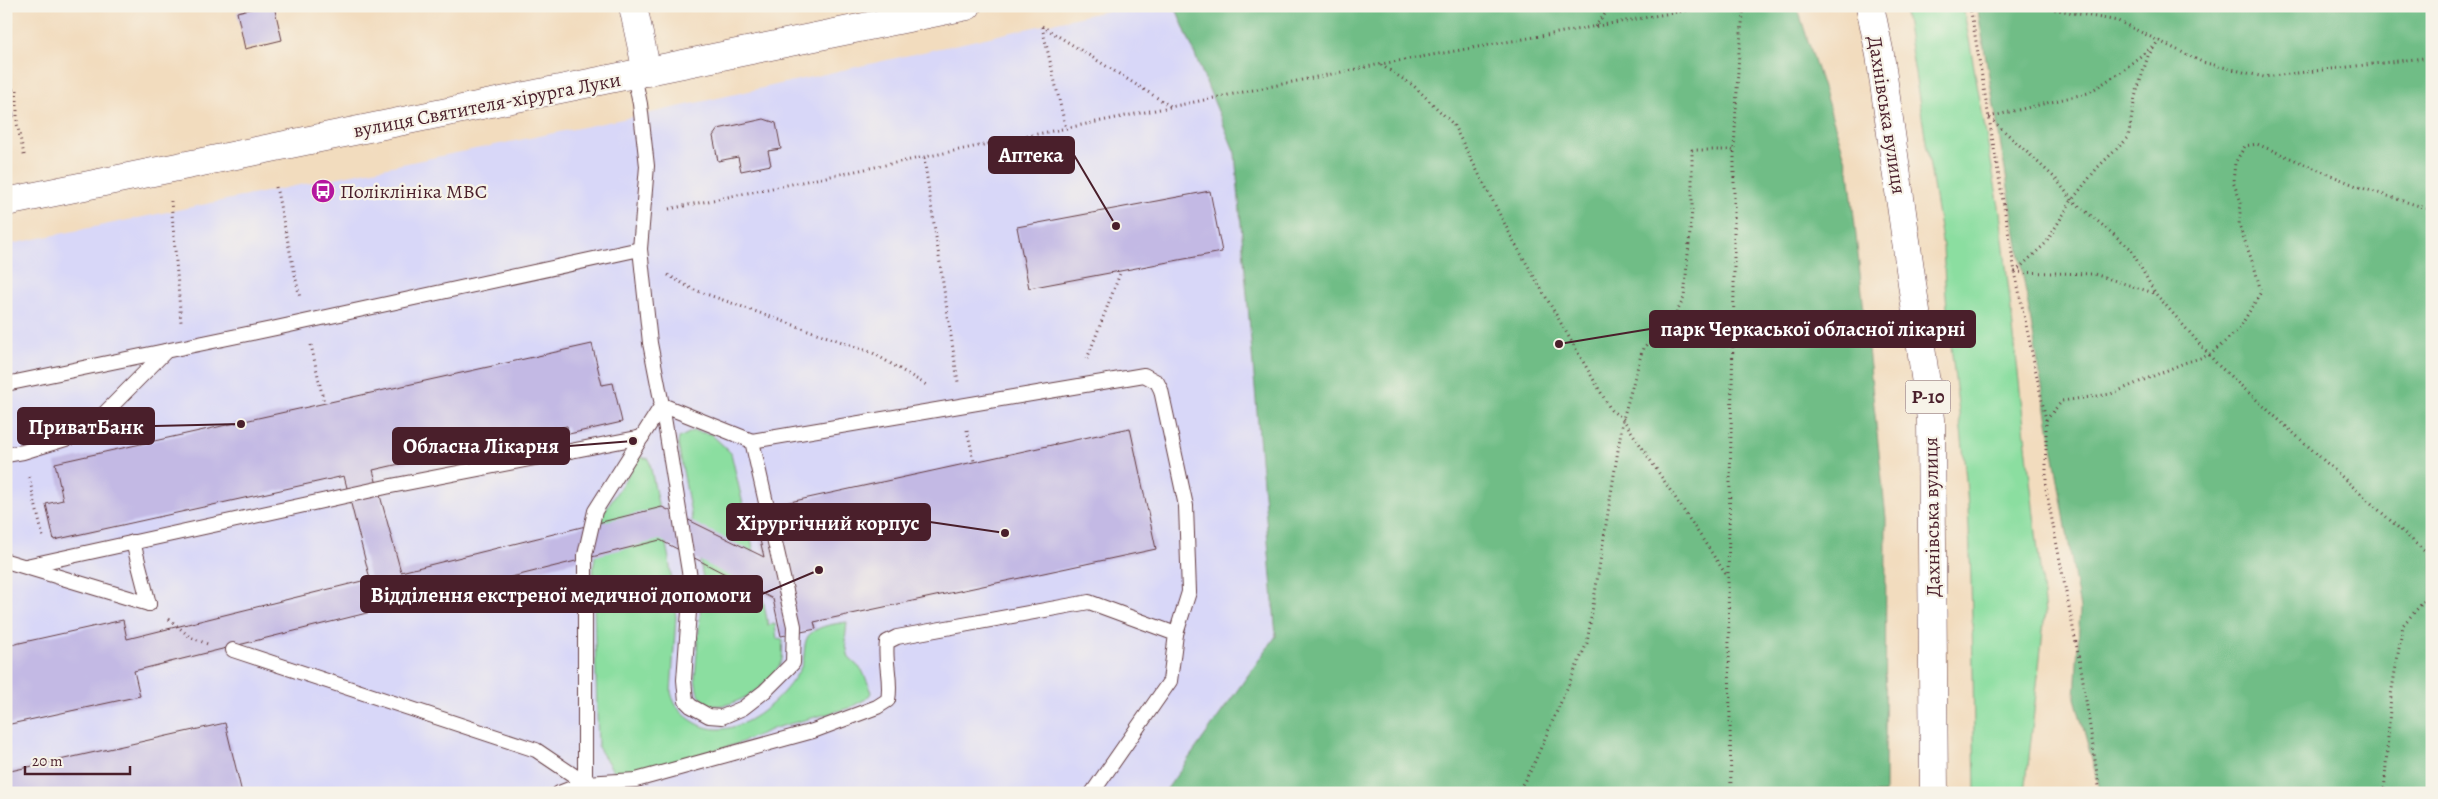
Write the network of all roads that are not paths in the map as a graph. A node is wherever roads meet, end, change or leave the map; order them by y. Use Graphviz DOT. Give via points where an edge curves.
graph roads {
  1 [pos="633,6"];
  2 [pos="967,6"];
  3 [pos="1870,6"];
  4 [pos="641,73"];
  5 [pos="6,202"];
  6 [pos="640,249"];
  7 [pos="166,351"];
  8 [pos="6,384"];
  9 [pos="662,405"];
  10 [pos="642,437"];
  11 [pos="752,441"];
  12 [pos="6,455"];
  13 [pos="133,542"];
  14 [pos="6,561"];
  15 [pos="26,566"];
  16 [pos="1176,634"];
  17 [pos="233,650"];
  18 [pos="585,783"];
  19 [pos="559,793"];
  20 [pos="1092,793"];
  21 [pos="1934,793"];
  1 -- 4 [label="street"];
  2 -- 4 [label="street, вулиця Святителя-хірурга Луки"];
  3 -- 21 [label="street, Дахнівська вулиця / Р-10" via="1880,54 1931,418"];
  4 -- 5 [label="street, вулиця Святителя-хірурга Луки"];
  4 -- 6 [label="lane" via="640,104 647,166"];
  6 -- 7 [label="lane"];
  6 -- 9 [label="lane" via="650,343"];
  7 -- 8 [label="lane"];
  7 -- 12 [label="lane" via="85,433"];
  9 -- 10 [label="lane"];
  9 -- 11 [label="lane"];
  9 -- 11 [label="lane" via="691,584 684,680 686,701 709,716 722,716 743,708 793,663 794,626"];
  10 -- 13 [label="lane" via="386,486"];
  10 -- 18 [label="lane" via="595,511 585,556"];
  11 -- 16 [label="lane" via="1144,375 1157,382 1162,390 1186,506 1189,592"];
  13 -- 15 [label="lane"];
  13 -- 15 [label="lane" via="149,604"];
  14 -- 15 [label="lane"];
  16 -- 18 [label="lane" via="1089,602 897,637 886,642 890,687 888,700 878,707 814,731 636,780"];
  16 -- 20 [label="lane" via="1170,681"];
  17 -- 18 [label="lane" via="536,750"];
  18 -- 19 [label="lane"];
}
